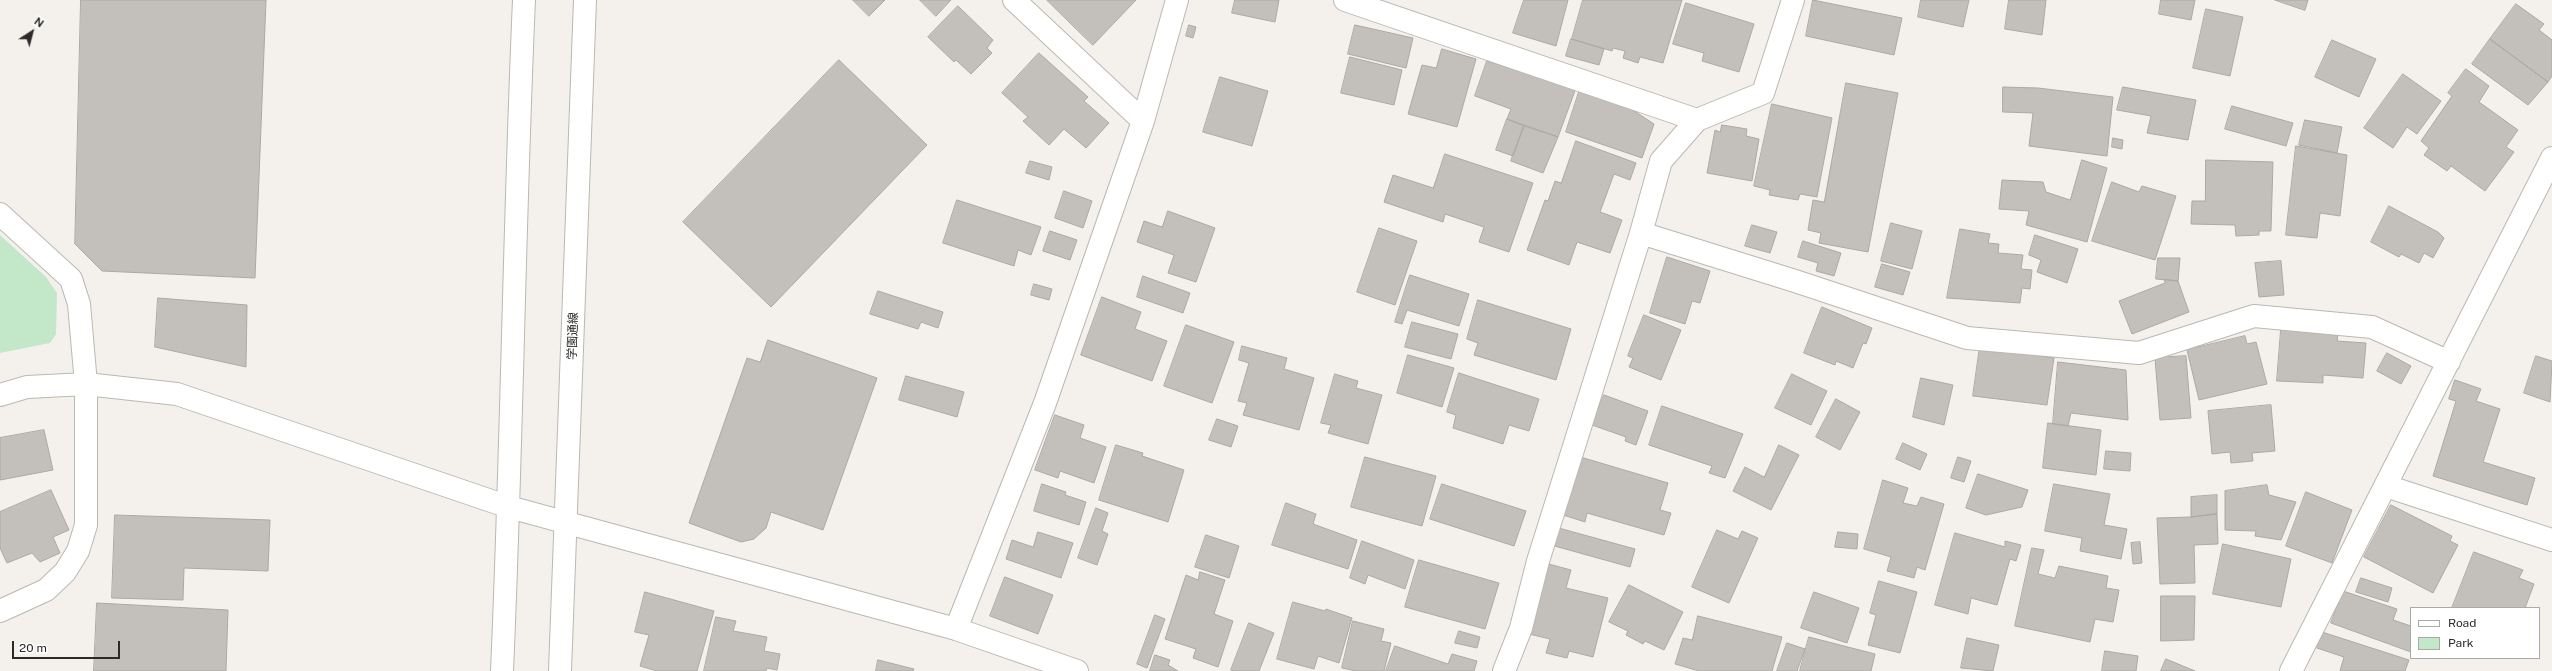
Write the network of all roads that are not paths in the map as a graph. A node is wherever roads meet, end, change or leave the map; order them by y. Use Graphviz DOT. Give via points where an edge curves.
graph roads {
  1 [pos="524,0"];
  2 [pos="585,0"];
  3 [pos="1014,0"];
  4 [pos="1176,0"];
  5 [pos="1345,0"];
  6 [pos="1793,0"];
  7 [pos="1697,120"];
  8 [pos="1143,121"];
  9 [pos="2552,158"];
  10 [pos="0,214"];
  11 [pos="1641,233"];
  12 [pos="2449,362"];
  13 [pos="86,384"];
  14 [pos="0,395"];
  15 [pos="2386,486"];
  16 [pos="509,507"];
  17 [pos="567,522"];
  18 [pos="2552,540"];
  19 [pos="0,611"];
  20 [pos="956,629"];
  21 [pos="502,671"];
  22 [pos="560,671"];
  23 [pos="1077,671"];
  24 [pos="1504,671"];
  25 [pos="2291,671"];
  1 -- 16 [label="street" via="516,163"];
  2 -- 17 [label="street, 学園通線"];
  3 -- 8 [label="street"];
  4 -- 8 [label="street"];
  5 -- 7 [label="street"];
  6 -- 7 [label="street" via="1763,93"];
  7 -- 11 [label="street" via="1661,161"];
  8 -- 20 [label="street" via="1045,403"];
  9 -- 12 [label="street"];
  10 -- 13 [label="street" via="71,279 79,304"];
  11 -- 12 [label="street" via="1967,338 2139,353 2254,316 2372,327"];
  11 -- 24 [label="street" via="1538,561 1521,628"];
  12 -- 15 [label="street"];
  13 -- 14 [label="street" via="27,387"];
  13 -- 16 [label="street" via="177,394"];
  13 -- 19 [label="street" via="86,525 78,550 65,572 46,590"];
  15 -- 18 [label="street"];
  15 -- 25 [label="street"];
  16 -- 17 [label="street"];
  16 -- 21 [label="street"];
  17 -- 20 [label="street"];
  17 -- 22 [label="street, 学園通線"];
  20 -- 23 [label="street"];
}
